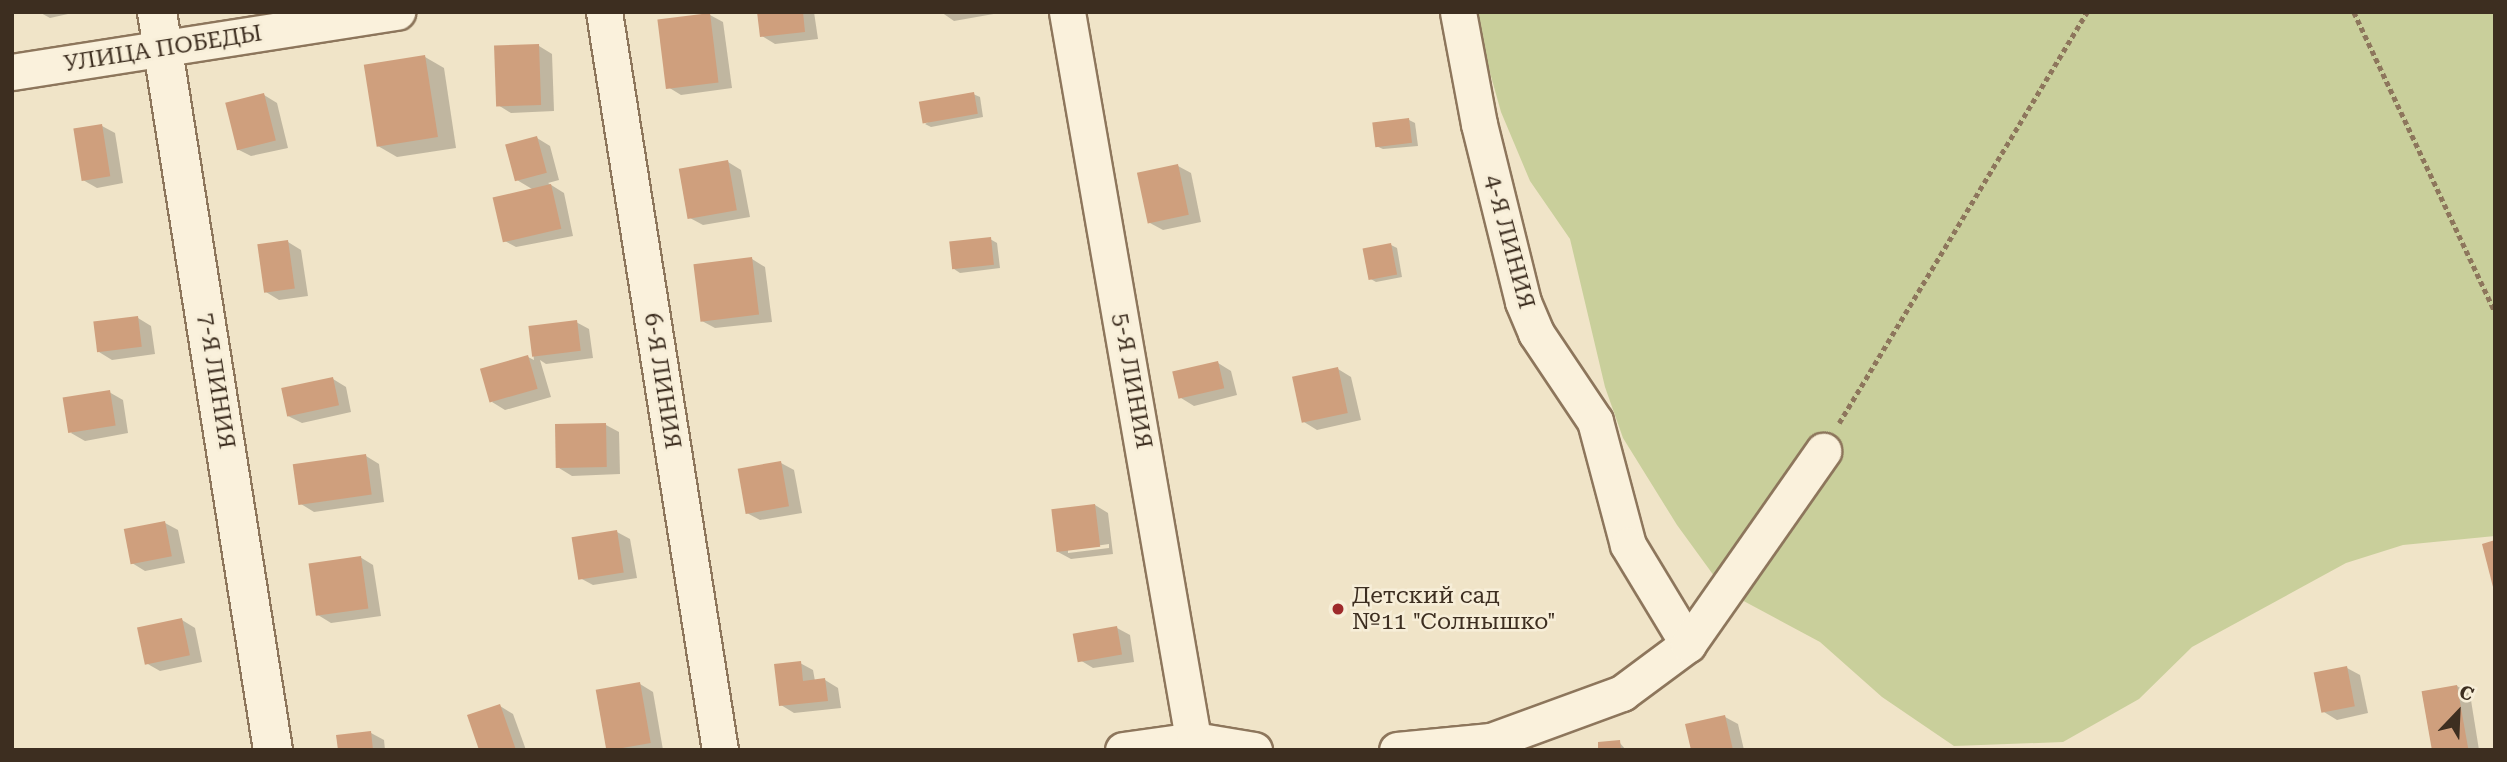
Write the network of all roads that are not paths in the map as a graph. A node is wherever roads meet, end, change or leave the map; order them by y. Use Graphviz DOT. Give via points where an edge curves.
graph roads {
  1 [pos="157,12"];
  2 [pos="397,12"];
  3 [pos="604,12"];
  4 [pos="1067,12"];
  5 [pos="1458,12"];
  6 [pos="165,50"];
  7 [pos="12,72"];
  8 [pos="1823,451"];
  9 [pos="1688,644"];
  10 [pos="1195,745"];
  11 [pos="273,750"];
  12 [pos="720,750"];
  13 [pos="1123,750"];
  14 [pos="1254,750"];
  15 [pos="1397,750"];
  1 -- 6 [label="main road, 7-Я ЛИНИЯ"];
  2 -- 6 [label="street, УЛИЦА ПОБЕДЫ"];
  3 -- 12 [label="street, 6-Я ЛИНИЯ"];
  4 -- 10 [label="street, 5-Я ЛИНИЯ"];
  5 -- 9 [label="street, 4-Я ЛИНИЯ" via="1479,124 1522,302 1536,333 1595,421 1628,545"];
  6 -- 7 [label="street, УЛИЦА ПОБЕДЫ"];
  6 -- 11 [label="main road, 7-Я ЛИНИЯ"];
  8 -- 9 [label="street"];
  9 -- 15 [label="street" via="1622,694 1491,741"];
  10 -- 13 [label="street"];
  10 -- 14 [label="street"];
}
